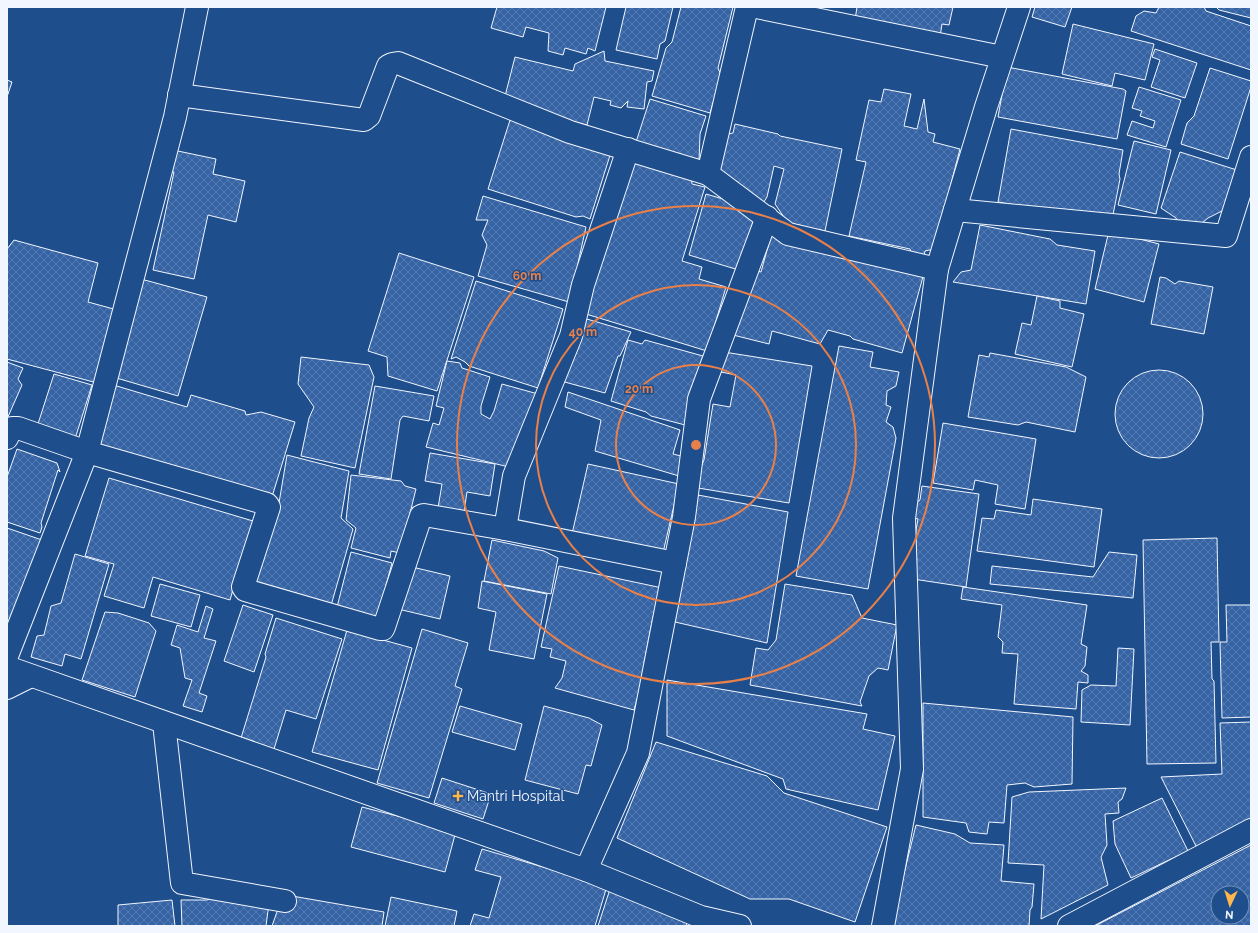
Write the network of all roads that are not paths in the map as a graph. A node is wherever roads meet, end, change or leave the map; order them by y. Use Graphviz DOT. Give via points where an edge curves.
graph roads {
  1 [pos="196,7"];
  2 [pos="747,7"];
  3 [pos="756,7"];
  4 [pos="1019,7"];
  5 [pos="1002,57"];
  6 [pos="179,95"];
  7 [pos="628,150"];
  8 [pos="1251,157"];
  9 [pos="708,174"];
  10 [pos="955,210"];
  11 [pos="767,217"];
  12 [pos="937,269"];
  13 [pos="7,438"];
  14 [pos="87,452"];
  15 [pos="505,529"];
  16 [pos="675,562"];
  17 [pos="7,656"];
  18 [pos="7,667"];
  19 [pos="31,676"];
  20 [pos="7,688"];
  21 [pos="164,723"];
  22 [pos="1251,830"];
  23 [pos="586,870"];
  24 [pos="284,901"];
  25 [pos="700,921"];
  26 [pos="740,926"];
  27 [pos="883,926"];
  28 [pos="1069,926"];
  1 -- 6 [label="street"];
  2 -- 9 [label="street"];
  3 -- 5 [label="street"];
  4 -- 5 [label="street"];
  5 -- 10 [label="street"];
  6 -- 7 [label="street" via="364,120 369,116 388,66 398,63 570,132"];
  6 -- 14 [label="street"];
  7 -- 9 [label="street"];
  7 -- 15 [label="street" via="583,285 571,336 514,476"];
  8 -- 10 [label="street" via="1226,236"];
  9 -- 11 [label="street"];
  10 -- 12 [label="street"];
  11 -- 12 [label="street" via="788,234"];
  11 -- 16 [label="street" via="699,399 684,517"];
  12 -- 27 [label="street" via="904,518 912,769"];
  13 -- 14 [label="street" via="12,428 18,428"];
  14 -- 15 [label="street" via="267,504 269,507 243,587 245,590 380,630 384,627 422,516"];
  14 -- 17 [label="street"];
  15 -- 16 [label="street"];
  16 -- 23 [label="street" via="638,753"];
  18 -- 19 [label="street"];
  19 -- 20 [label="street"];
  19 -- 21 [label="street"];
  21 -- 23 [label="street"];
  21 -- 24 [label="street" via="182,883"];
  22 -- 28 [label="street"];
  23 -- 25 [label="street"];
  25 -- 26 [label="street"];
}
